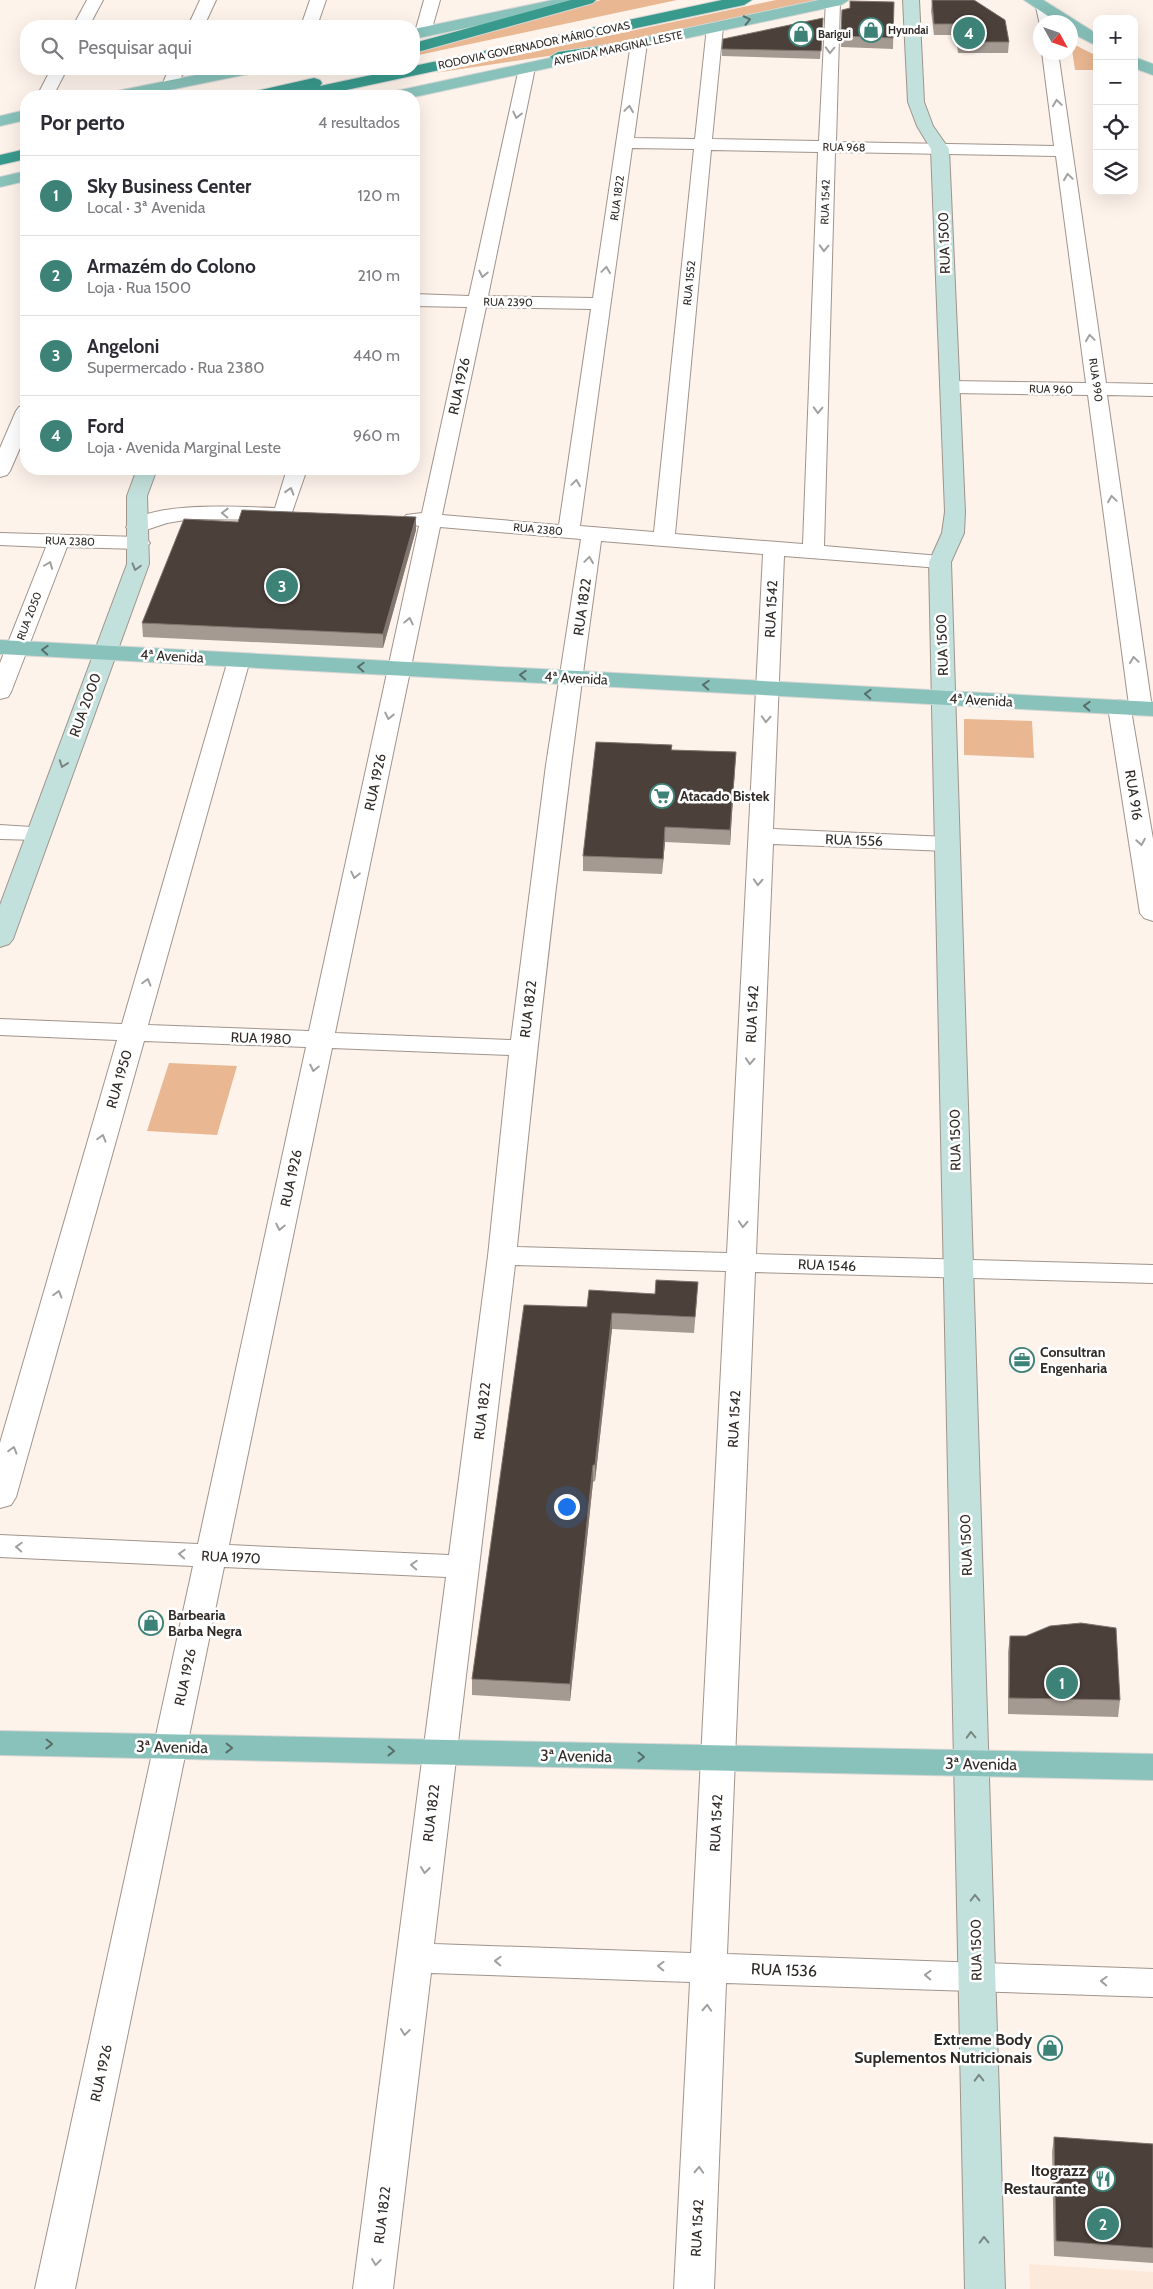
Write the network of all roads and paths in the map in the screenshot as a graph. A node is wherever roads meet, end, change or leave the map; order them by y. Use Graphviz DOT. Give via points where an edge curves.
graph roads {
  1 [pos="95,0"];
  2 [pos="208,0"];
  3 [pos="318,0"];
  4 [pos="432,0"];
  5 [pos="575,0"];
  6 [pos="588,0"];
  7 [pos="703,0"];
  8 [pos="744,0"];
  9 [pos="911,0"];
  10 [pos="1014,0"];
  11 [pos="836,1"];
  12 [pos="1041,10"];
  13 [pos="84,20"];
  14 [pos="199,20"];
  15 [pos="311,20"];
  16 [pos="716,27"];
  17 [pos="420,30"];
  18 [pos="1078,30"];
  19 [pos="420,33"];
  20 [pos="1093,39"];
  21 [pos="639,44"];
  22 [pos="420,46"];
  23 [pos="614,49"];
  24 [pos="1051,60"];
  25 [pos="420,61"];
  26 [pos="1138,64"];
  27 [pos="527,68"];
  28 [pos="420,69"];
  29 [pos="1153,70"];
  30 [pos="56,75"];
  31 [pos="174,75"];
  32 [pos="219,75"];
  33 [pos="316,75"];
  34 [pos="353,75"];
  35 [pos="394,75"];
  36 [pos="170,85"];
  37 [pos="48,90"];
  38 [pos="146,90"];
  39 [pos="264,90"];
  40 [pos="282,90"];
  41 [pos="324,90"];
  42 [pos="349,90"];
  43 [pos="420,92"];
  44 [pos="20,116"];
  45 [pos="0,121"];
  46 [pos="625,143"];
  47 [pos="704,144"];
  48 [pos="20,146"];
  49 [pos="827,147"];
  50 [pos="940,149"];
  51 [pos="0,150"];
  52 [pos="1064,151"];
  53 [pos="20,155"];
  54 [pos="0,160"];
  55 [pos="20,178"];
  56 [pos="1,184"];
  57 [pos="420,300"];
  58 [pos="477,301"];
  59 [pos="602,304"];
  60 [pos="950,387"];
  61 [pos="1097,389"];
  62 [pos="1153,390"];
  63 [pos="20,425"];
  64 [pos="0,471"];
  65 [pos="145,475"];
  66 [pos="296,475"];
  67 [pos="392,518"];
  68 [pos="431,520"];
  69 [pos="569,531"];
  70 [pos="592,533"];
  71 [pos="138,535"];
  72 [pos="0,539"];
  73 [pos="664,539"];
  74 [pos="59,541"];
  75 [pos="774,548"];
  76 [pos="813,551"];
  77 [pos="940,562"];
  78 [pos="9,648"];
  79 [pos="104,653"];
  80 [pos="239,660"];
  81 [pos="399,669"];
  82 [pos="572,678"];
  83 [pos="767,688"];
  84 [pos="0,692"];
  85 [pos="944,698"];
  86 [pos="1138,708"];
  87 [pos="0,832"];
  88 [pos="38,833"];
  89 [pos="760,836"];
  90 [pos="947,844"];
  91 [pos="1153,913"];
  92 [pos="0,939"];
  93 [pos="0,1027"];
  94 [pos="132,1033"];
  95 [pos="320,1040"];
  96 [pos="523,1048"];
  97 [pos="502,1256"];
  98 [pos="741,1263"];
  99 [pos="958,1269"];
  100 [pos="1153,1274"];
  101 [pos="0,1497"];
  102 [pos="0,1546"];
  103 [pos="211,1556"];
  104 [pos="462,1568"];
  105 [pos="0,1743"];
  106 [pos="171,1747"];
  107 [pos="438,1752"];
  108 [pos="719,1758"];
  109 [pos="972,1764"];
  110 [pos="1153,1768"];
  111 [pos="414,1958"];
  112 [pos="708,1968"];
  113 [pos="977,1977"];
  114 [pos="1153,1983"];
  115 [pos="55,2289"];
  116 [pos="373,2289"];
  117 [pos="694,2289"];
  118 [pos="985,2289"];
  1 -- 13 [label="street"];
  2 -- 14 [label="street"];
  3 -- 15 [label="street"];
  4 -- 17 [label="street"];
  5 -- 19 [label="main road"];
  6 -- 22 [label="highway"];
  7 -- 25 [label="highway, RODOVIA GOVERNADOR MÁRIO COVAS"];
  8 -- 28 [label="highway, RODOVIA GOVERNADOR MÁRIO COVAS"];
  9 -- 50 [label="street" via="916,102 925,126"];
  10 -- 12 [label="main road"];
  16 -- 11 [label="main road, AVENIDA MARGINAL LESTE, one-way"];
  11 -- 49 [label="street, RUA 1542, one-way"];
  16 -- 21 [label="main road, AVENIDA MARGINAL LESTE"];
  16 -- 47 [label="street, RUA 1552"];
  18 -- 20 [label="main road"];
  21 -- 23 [label="main road, AVENIDA MARGINAL LESTE"];
  46 -- 21 [label="street, RUA 1822, one-way"];
  23 -- 27 [label="main road, AVENIDA MARGINAL LESTE"];
  23 -- 42 [label="highway"];
  52 -- 24 [label="street, RUA 990, one-way"];
  26 -- 29 [label="main road"];
  27 -- 43 [label="main road, AVENIDA MARGINAL LESTE"];
  27 -- 58 [label="street, RUA 1926, one-way"];
  30 -- 37 [label="street"];
  31 -- 36 [label="street"];
  32 -- 36 [label="main road"];
  33 -- 39 [label="highway"];
  34 -- 40 [label="highway"];
  35 -- 41 [label="highway, RODOVIA GOVERNADOR MÁRIO COVAS"];
  36 -- 38 [label="main road"];
  44 -- 45 [label="main road"];
  46 -- 47 [label="street, RUA 968"];
  59 -- 46 [label="street, RUA 1822, one-way"];
  47 -- 49 [label="street, RUA 968"];
  47 -- 73 [label="street, RUA 1552"];
  48 -- 51 [label="highway"];
  49 -- 50 [label="street, RUA 968"];
  49 -- 76 [label="street, RUA 1542, one-way"];
  50 -- 52 [label="street, RUA 968"];
  50 -- 60 [label="street, RUA 1500"];
  61 -- 52 [label="street, RUA 990, one-way"];
  53 -- 54 [label="highway"];
  55 -- 56 [label="main road"];
  57 -- 58 [label="street, RUA 2390"];
  58 -- 59 [label="street, RUA 2390"];
  58 -- 68 [label="street, RUA 1926"];
  69 -- 59 [label="street, RUA 1822, one-way"];
  60 -- 61 [label="street, RUA 960"];
  60 -- 77 [label="street, RUA 1500" via="955,512 952,533"];
  61 -- 62 [label="street, RUA 960"];
  86 -- 61 [label="street, RUA 990, one-way"];
  63 -- 64 [label="street"];
  65 -- 71 [label="street, RUA 2000" via="137,496"];
  66 -- 71 [label="street, RUA 2380" via="293,514 191,513 163,517"];
  67 -- 68 [label="street, RUA 2380"];
  68 -- 69 [label="street, RUA 2380"];
  81 -- 68 [label="street, RUA 1926, one-way"];
  69 -- 70 [label="street, RUA 2380"];
  70 -- 73 [label="street, RUA 2380"];
  82 -- 70 [label="street, RUA 1822, one-way"];
  71 -- 74 [label="street, RUA 2380"];
  71 -- 79 [label="street, RUA 2000, one-way" via="138,564"];
  72 -- 74 [label="street, RUA 2380"];
  73 -- 75 [label="street, RUA 2380"];
  78 -- 74 [label="street, RUA 2050, one-way"];
  75 -- 76 [label="street, RUA 2380"];
  75 -- 83 [label="street, RUA 1542"];
  76 -- 77 [label="street, RUA 2380"];
  77 -- 85 [label="street, RUA 1500"];
  79 -- 78 [label="main road, 4ª Avenida, one-way"];
  78 -- 84 [label="street, RUA 2050"];
  79 -- 80 [label="main road, 4ª Avenida"];
  79 -- 88 [label="street, RUA 2000, one-way"];
  81 -- 80 [label="main road, 4ª Avenida, one-way"];
  94 -- 80 [label="street, RUA 1950, one-way"];
  82 -- 81 [label="main road, 4ª Avenida, one-way"];
  81 -- 95 [label="street, RUA 1926, one-way"];
  83 -- 82 [label="main road, 4ª Avenida, one-way"];
  82 -- 96 [label="street, RUA 1822"];
  85 -- 83 [label="main road, 4ª Avenida, one-way"];
  83 -- 89 [label="street, RUA 1542, one-way"];
  86 -- 85 [label="main road, 4ª Avenida, one-way"];
  85 -- 90 [label="street, RUA 1500"];
  86 -- 91 [label="street, RUA 916, one-way"];
  87 -- 88 [label="street"];
  88 -- 92 [label="street, RUA 2000"];
  89 -- 90 [label="street, RUA 1556"];
  89 -- 98 [label="street, RUA 1542, one-way"];
  90 -- 99 [label="street, RUA 1500"];
  93 -- 94 [label="street, RUA 1980"];
  94 -- 95 [label="street, RUA 1980"];
  101 -- 94 [label="street, RUA 1950, one-way"];
  95 -- 96 [label="street, RUA 1980"];
  95 -- 103 [label="street, RUA 1926, one-way"];
  96 -- 97 [label="street, RUA 1822"];
  97 -- 98 [label="street, RUA 1546"];
  97 -- 104 [label="street, RUA 1822"];
  98 -- 99 [label="street, RUA 1546"];
  98 -- 108 [label="street, RUA 1542"];
  99 -- 100 [label="street, RUA 1546"];
  109 -- 99 [label="street, RUA 1500, one-way"];
  103 -- 102 [label="street, RUA 1970, one-way"];
  104 -- 103 [label="street, RUA 1970, one-way"];
  103 -- 106 [label="street, RUA 1926"];
  104 -- 107 [label="street, RUA 1822"];
  105 -- 106 [label="main road, 3ª Avenida, one-way"];
  106 -- 107 [label="main road, 3ª Avenida, one-way"];
  106 -- 115 [label="street, RUA 1926"];
  107 -- 108 [label="main road, 3ª Avenida, one-way"];
  107 -- 111 [label="street, RUA 1822, one-way"];
  108 -- 109 [label="main road, 3ª Avenida"];
  108 -- 112 [label="street, RUA 1542"];
  109 -- 110 [label="main road, 3ª Avenida"];
  113 -- 109 [label="street, RUA 1500, one-way"];
  112 -- 111 [label="street, RUA 1536, one-way"];
  111 -- 116 [label="street, RUA 1822, one-way"];
  113 -- 112 [label="street, RUA 1536, one-way"];
  117 -- 112 [label="street, RUA 1542, one-way"];
  114 -- 113 [label="street, RUA 1536, one-way"];
  118 -- 113 [label="street, RUA 1500, one-way"];
}
